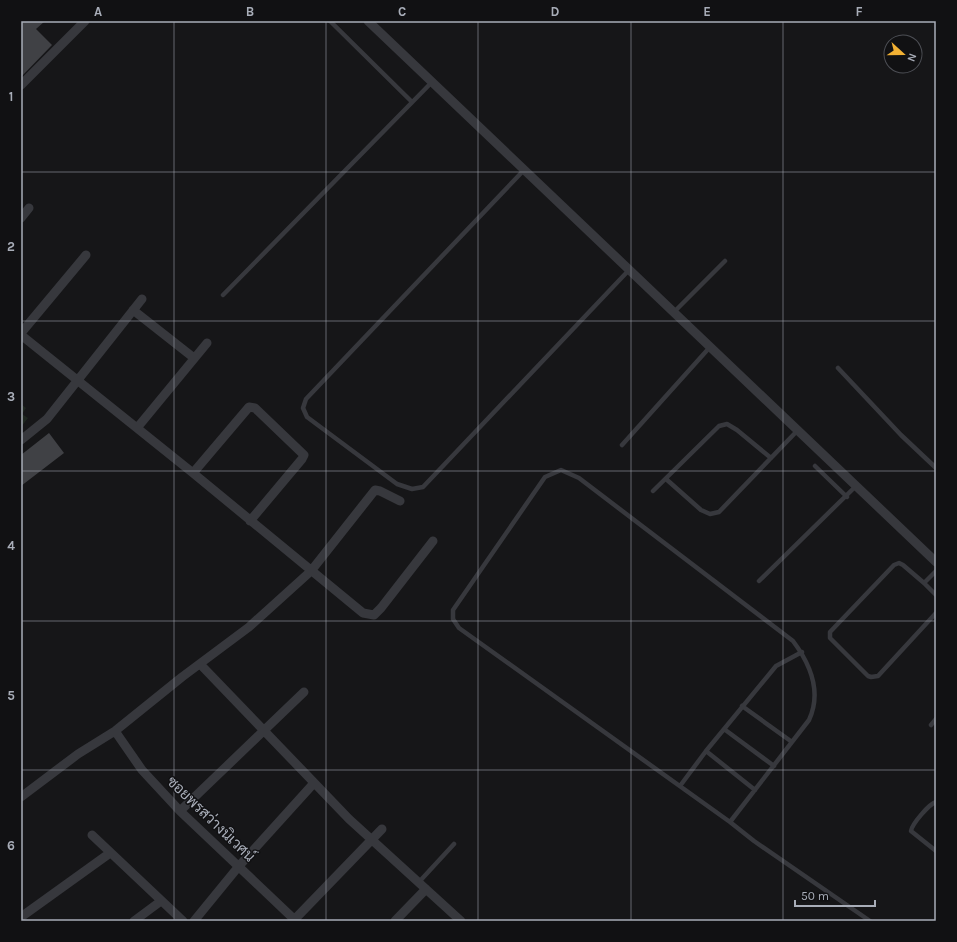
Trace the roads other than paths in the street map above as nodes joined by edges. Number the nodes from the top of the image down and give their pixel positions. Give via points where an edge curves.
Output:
1 (85, 21) edge
2 (330, 21) edge
3 (368, 21) edge
4 (432, 82) junction
5 (21, 85) edge
6 (412, 102) junction
7 (524, 170) junction
8 (29, 208) dead end
9 (21, 218) edge
10 (86, 255) dead end
11 (725, 261) dead end
12 (629, 270) junction
13 (223, 295) dead end
14 (142, 299) dead end
15 (133, 310) junction
16 (674, 312) junction
17 (21, 334) edge
18 (207, 342) dead end
19 (710, 347) junction
20 (194, 358) junction
21 (838, 368) dead end
22 (78, 380) junction
23 (137, 428) junction
24 (798, 430) junction
25 (21, 440) edge
26 (622, 445) dead end
27 (771, 458) junction
28 (815, 466) dead end
29 (936, 468) edge
30 (193, 473) junction
31 (666, 479) junction
32 (856, 486) junction
33 (653, 491) dead end
34 (847, 497) junction
35 (400, 501) dead end
36 (250, 521) junction
37 (433, 541) dead end
38 (936, 562) edge
39 (311, 571) junction
40 (936, 571) edge
41 (759, 581) dead end
42 (924, 583) junction
43 (936, 595) edge
44 (936, 613) edge
45 (802, 652) junction
46 (200, 664) junction
47 (304, 692) dead end
48 (742, 706) junction
49 (936, 719) edge
50 (931, 725) dead end
51 (724, 729) junction
52 (114, 731) junction
53 (264, 731) junction
54 (792, 742) junction
55 (706, 750) junction
56 (774, 766) junction
57 (314, 783) junction
58 (680, 786) junction
59 (755, 790) junction
60 (21, 798) edge
61 (936, 802) edge
62 (180, 811) junction
63 (730, 822) junction
64 (382, 829) dead end
65 (92, 835) dead end
66 (371, 839) junction
67 (454, 844) dead end
68 (936, 851) edge
69 (110, 853) junction
70 (239, 866) junction
71 (418, 882) junction
72 (426, 889) junction
73 (161, 901) junction
74 (21, 917) edge
75 (295, 920) edge
76 (134, 921) edge
77 (183, 921) edge
78 (194, 921) edge
79 (395, 921) edge
80 (462, 921) edge
81 (870, 921) edge

1 - 5 street
2 - 6 lane
3 - 4 street
4 - 6 lane
4 - 7 street
6 - 13 lane
7 - 12 street
7 - 12 lane via 306,399 303,408 307,417 397,484 412,489 424,487
8 - 9 street
10 - 17 street
11 - 16 lane
12 - 16 street
14 - 15 street
15 - 20 street
15 - 22 street
16 - 19 street
17 - 22 street
18 - 20 street
19 - 24 street
19 - 26 lane
20 - 23 street
21 - 29 lane
22 - 23 street
22 - 25 street via 47,419
23 - 30 street
24 - 27 lane
24 - 32 street
27 - 31 lane via 727,424 719,426
27 - 31 lane via 719,512 710,514 701,510
28 - 34 lane
30 - 36 street
30 - 36 street via 249,407 255,408 304,455
31 - 33 lane
32 - 34 lane
32 - 38 street
34 - 41 lane
35 - 39 street via 375,490
36 - 39 street
37 - 39 street via 374,615 363,613
39 - 46 street via 249,627
40 - 42 lane
42 - 43 lane
42 - 44 lane via 903,564 894,565 830,632 830,638 868,676 875,677
45 - 48 lane via 776,666
45 - 54 lane via 813,675 814,710
45 - 58 lane via 793,641 579,478 561,470 545,477 453,610 453,619 459,628
46 - 52 street
46 - 53 street
47 - 53 street
48 - 51 lane
48 - 54 lane
49 - 50 lane
51 - 55 lane
51 - 56 lane
52 - 60 street via 78,754
52 - 62 street, ซอยพรสว่างนิเวศน์ via 142,770
53 - 57 street
53 - 62 street
54 - 56 lane
55 - 58 lane
55 - 59 lane
56 - 59 lane
57 - 66 street
57 - 70 street
58 - 63 lane
59 - 63 lane
61 - 68 lane via 931,804 911,828 914,834
62 - 70 street, ซอยพรสว่างนิเวศน์
63 - 81 lane
64 - 66 street
65 - 69 street
66 - 71 street
66 - 75 street
67 - 71 lane
69 - 73 street
69 - 74 street
70 - 75 street, ซอยพรสว่างนิเวศน์
70 - 78 street
71 - 72 street
72 - 79 street
72 - 80 street
73 - 76 street
73 - 77 street

